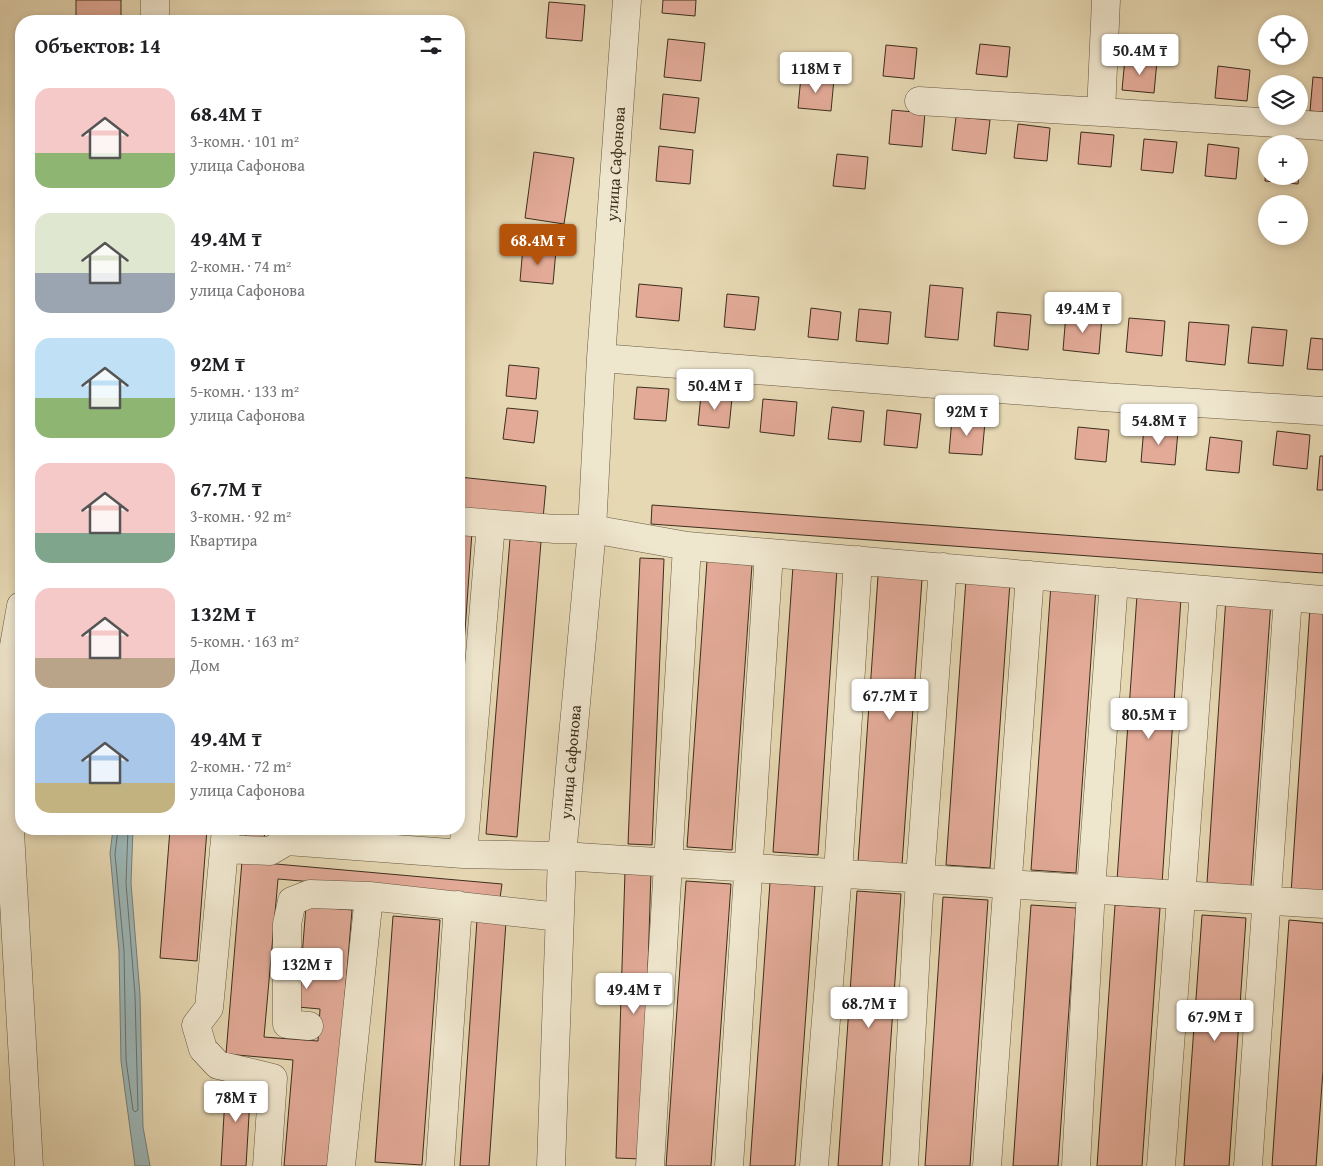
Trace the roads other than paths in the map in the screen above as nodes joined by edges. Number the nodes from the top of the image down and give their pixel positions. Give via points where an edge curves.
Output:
1 (155, 0) edge
2 (627, 0) edge
3 (1106, 0) edge
4 (155, 15) edge
5 (919, 102) dead end
6 (1101, 112) junction
7 (1323, 126) edge
8 (601, 358) junction
9 (1323, 412) edge
10 (465, 522) edge
11 (491, 524) junction
12 (592, 529) junction
13 (687, 546) junction
14 (769, 553) junction
15 (858, 560) junction
16 (943, 568) junction
17 (1030, 575) junction
18 (1114, 582) junction
19 (1204, 590) junction
20 (1288, 597) junction
21 (1323, 600) edge
22 (15, 640) edge
23 (15, 694) edge
24 (3, 709) junction
25 (465, 830) edge
26 (288, 835) edge
27 (465, 835) edge
28 (376, 838) edge
29 (225, 839) edge
30 (463, 854) junction
31 (562, 856) junction
32 (667, 862) junction
33 (749, 868) junction
34 (838, 873) junction
35 (920, 878) junction
36 (1008, 884) junction
37 (1091, 889) junction
38 (1181, 895) junction
39 (369, 896) junction
40 (1267, 900) junction
41 (1323, 904) edge
42 (458, 905) junction
43 (559, 917) junction
44 (309, 1026) dead end
45 (29, 1166) edge
46 (267, 1166) edge
47 (341, 1166) edge
48 (440, 1166) edge
49 (551, 1166) edge
50 (650, 1166) edge
51 (729, 1166) edge
52 (814, 1166) edge
53 (904, 1166) edge
54 (987, 1166) edge
55 (1076, 1166) edge
56 (1161, 1166) edge
57 (1248, 1166) edge

1 - 4 street
2 - 8 street, улица Сафонова
3 - 6 street
5 - 6 street
6 - 7 street
8 - 9 street
8 - 12 street, улица Сафонова
10 - 11 street
11 - 12 street
11 - 25 street
12 - 13 street
12 - 31 street, улица Сафонова
13 - 14 street
13 - 32 street
14 - 15 street
14 - 33 street
15 - 16 street
15 - 34 street
16 - 17 street
16 - 35 street
17 - 18 street
17 - 36 street
18 - 19 street
18 - 37 street
19 - 20 street
19 - 38 street
20 - 21 street
20 - 40 street
22 - 24 street
23 - 24 street
24 - 45 street
26 - 28 street
26 - 29 street via 270,851
27 - 30 street
28 - 30 street
29 - 46 street via 210,1008 196,1025 203,1049 218,1065 274,1078
30 - 31 street
31 - 32 street
31 - 43 street, улица Сафонова
32 - 33 street
32 - 50 street
33 - 34 street
33 - 51 street
34 - 35 street
34 - 52 street
35 - 36 street
35 - 53 street
36 - 37 street
36 - 54 street
37 - 38 street
37 - 55 street
38 - 40 street
38 - 56 street
39 - 42 street
39 - 44 street via 310,894 292,901 287,924 287,1024
39 - 47 street
40 - 41 street
40 - 57 street
42 - 43 street
42 - 48 street
43 - 49 street, улица Сафонова

